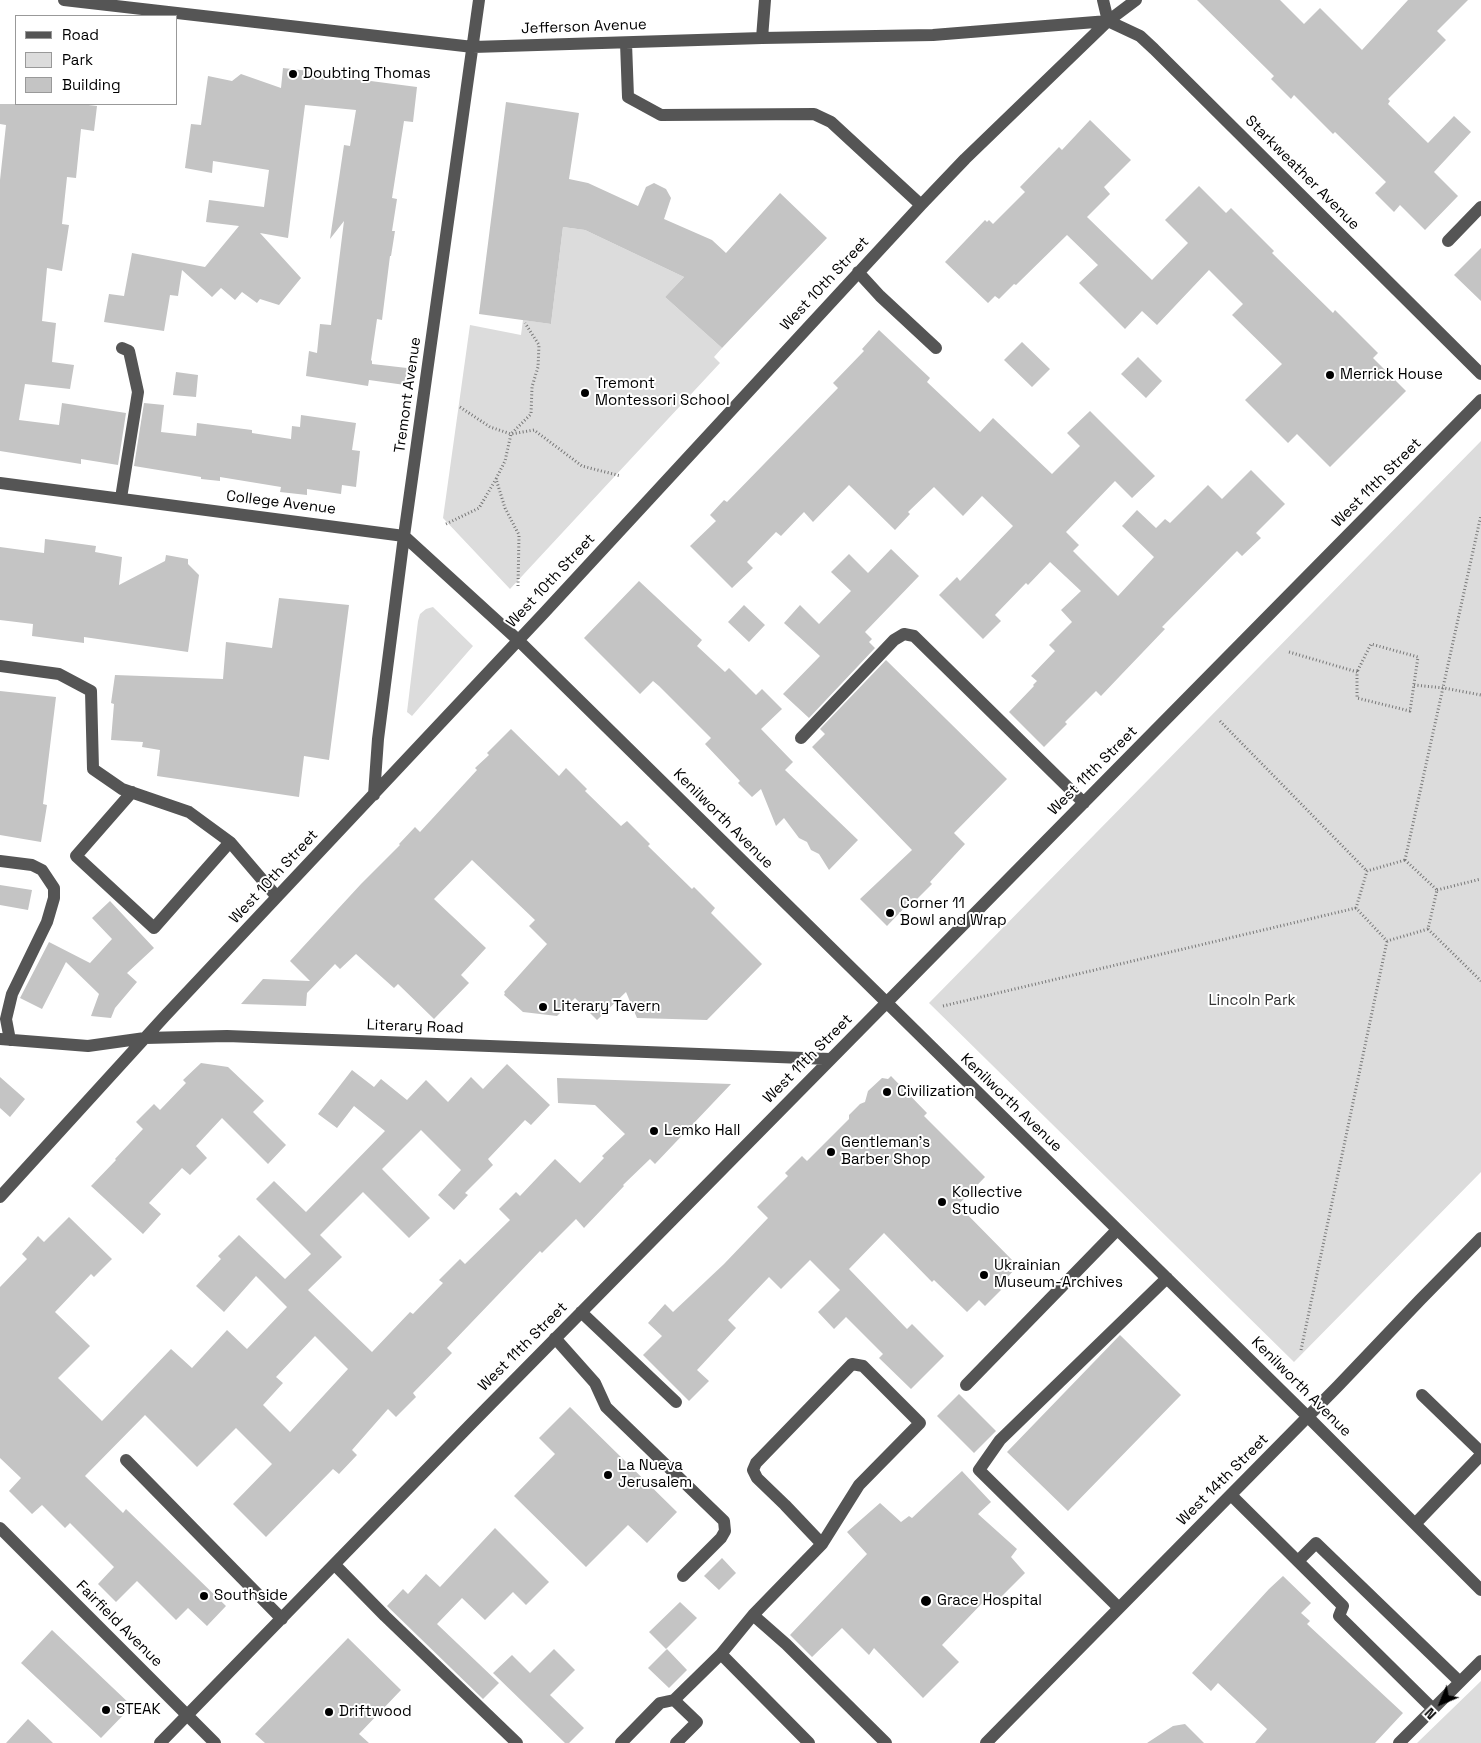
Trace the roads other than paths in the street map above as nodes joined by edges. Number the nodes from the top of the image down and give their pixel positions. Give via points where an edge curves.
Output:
1 (64, 0) edge
2 (479, 0) edge
3 (765, 0) edge
4 (1103, 0) edge
5 (1136, 0) edge
6 (1108, 21) junction
7 (762, 38) junction
8 (626, 43) junction
9 (473, 46) junction
10 (921, 205) junction
11 (1481, 207) edge
12 (1448, 241) dead end
13 (858, 272) junction
14 (122, 348) dead end
15 (936, 348) dead end
16 (1481, 374) edge
17 (1481, 400) edge
18 (0, 482) edge
19 (121, 498) junction
20 (404, 536) junction
21 (518, 640) junction
22 (0, 666) edge
23 (801, 738) dead end
24 (132, 792) junction
25 (374, 795) junction
26 (1084, 803) junction
27 (230, 842) junction
28 (0, 861) edge
29 (277, 897) junction
30 (887, 1004) junction
31 (146, 1038) junction
32 (5, 1039) edge
33 (830, 1059) junction
34 (0, 1197) edge
35 (1118, 1230) junction
36 (1481, 1238) edge
37 (1167, 1278) junction
38 (581, 1312) junction
39 (555, 1338) junction
40 (966, 1385) dead end
41 (1422, 1395) dead end
42 (676, 1402) dead end
43 (1308, 1417) junction
44 (1481, 1454) edge
45 (126, 1460) dead end
46 (1231, 1495) junction
47 (1415, 1524) junction
48 (0, 1528) edge
49 (822, 1544) junction
50 (1298, 1561) junction
51 (335, 1565) junction
52 (684, 1576) dead end
53 (1481, 1590) edge
54 (1119, 1608) junction
55 (753, 1615) junction
56 (282, 1619) junction
57 (721, 1654) junction
58 (1481, 1661) edge
59 (1460, 1682) junction
60 (674, 1700) junction
61 (1432, 1709) junction
62 (187, 1715) junction
63 (160, 1743) edge
64 (215, 1743) edge
65 (517, 1743) edge
66 (621, 1743) edge
67 (676, 1743) edge
68 (809, 1743) edge
69 (886, 1743) edge
70 (986, 1743) edge
71 (1399, 1743) edge

1 - 9 street, Jefferson Avenue
2 - 9 street, Tremont Avenue
3 - 7 street
4 - 6 street
5 - 6 street, West 10th Street
6 - 7 street, Jefferson Avenue via 933,36
6 - 10 street, West 10th Street
6 - 16 street, Starkweather Avenue via 1140,36 1154,49
7 - 8 street, Jefferson Avenue
8 - 9 street, Jefferson Avenue
8 - 10 street via 628,97 654,112 661,115 814,114 831,122
9 - 20 street, Tremont Avenue
10 - 13 street, West 10th Street
11 - 12 street
13 - 15 street
13 - 21 street, West 10th Street
14 - 19 street via 129,351 138,392
17 - 26 street, West 11th Street
18 - 19 street, College Avenue
19 - 20 street, College Avenue
20 - 21 street
20 - 25 street, Tremont Avenue
21 - 25 street, West 10th Street
21 - 30 street, Kenilworth Avenue
22 - 24 street via 60,674 91,691 93,769
23 - 26 street via 894,640 904,634 914,636
24 - 27 street via 189,812
24 - 27 street via 76,856 154,928
25 - 29 street, West 10th Street
26 - 30 street, West 11th Street
27 - 29 street
28 - 32 street via 32,865 42,870 54,888 47,922 12,994
29 - 31 street, West 10th Street
30 - 33 street, West 11th Street
30 - 35 street, Kenilworth Avenue
31 - 32 street, Literary Road via 88,1046
31 - 33 street, Literary Road via 227,1036
31 - 34 street, West 10th Street
33 - 38 street, West 11th Street
35 - 37 street, Kenilworth Avenue
35 - 40 street
36 - 43 street, West 14th Street
37 - 43 street, Kenilworth Avenue
37 - 54 street via 1000,1440 979,1470
38 - 39 street, West 11th Street
38 - 42 street
39 - 51 street, West 11th Street
39 - 52 street via 595,1383 606,1407 724,1522 725,1531 721,1538
41 - 44 street
43 - 46 street, West 14th Street
43 - 47 street, Kenilworth Avenue
44 - 47 street
45 - 56 street
46 - 50 street
46 - 54 street, West 14th Street
47 - 53 street, Kenilworth Avenue
48 - 62 street, Fairfield Avenue
49 - 49 street via 757,1478 753,1470 756,1463 852,1364 863,1366 920,1423 860,1485
49 - 55 street
50 - 59 street via 1316,1543
50 - 61 street via 1343,1606 1338,1616
51 - 56 street, West 11th Street
51 - 65 street
54 - 70 street, West 14th Street
55 - 57 street
55 - 69 street
56 - 62 street, West 11th Street
57 - 60 street
57 - 68 street
58 - 59 street
59 - 61 street
60 - 66 street via 660,1703
60 - 67 street via 697,1722
61 - 71 street
62 - 63 street, West 11th Street
62 - 64 street, Fairfield Avenue

